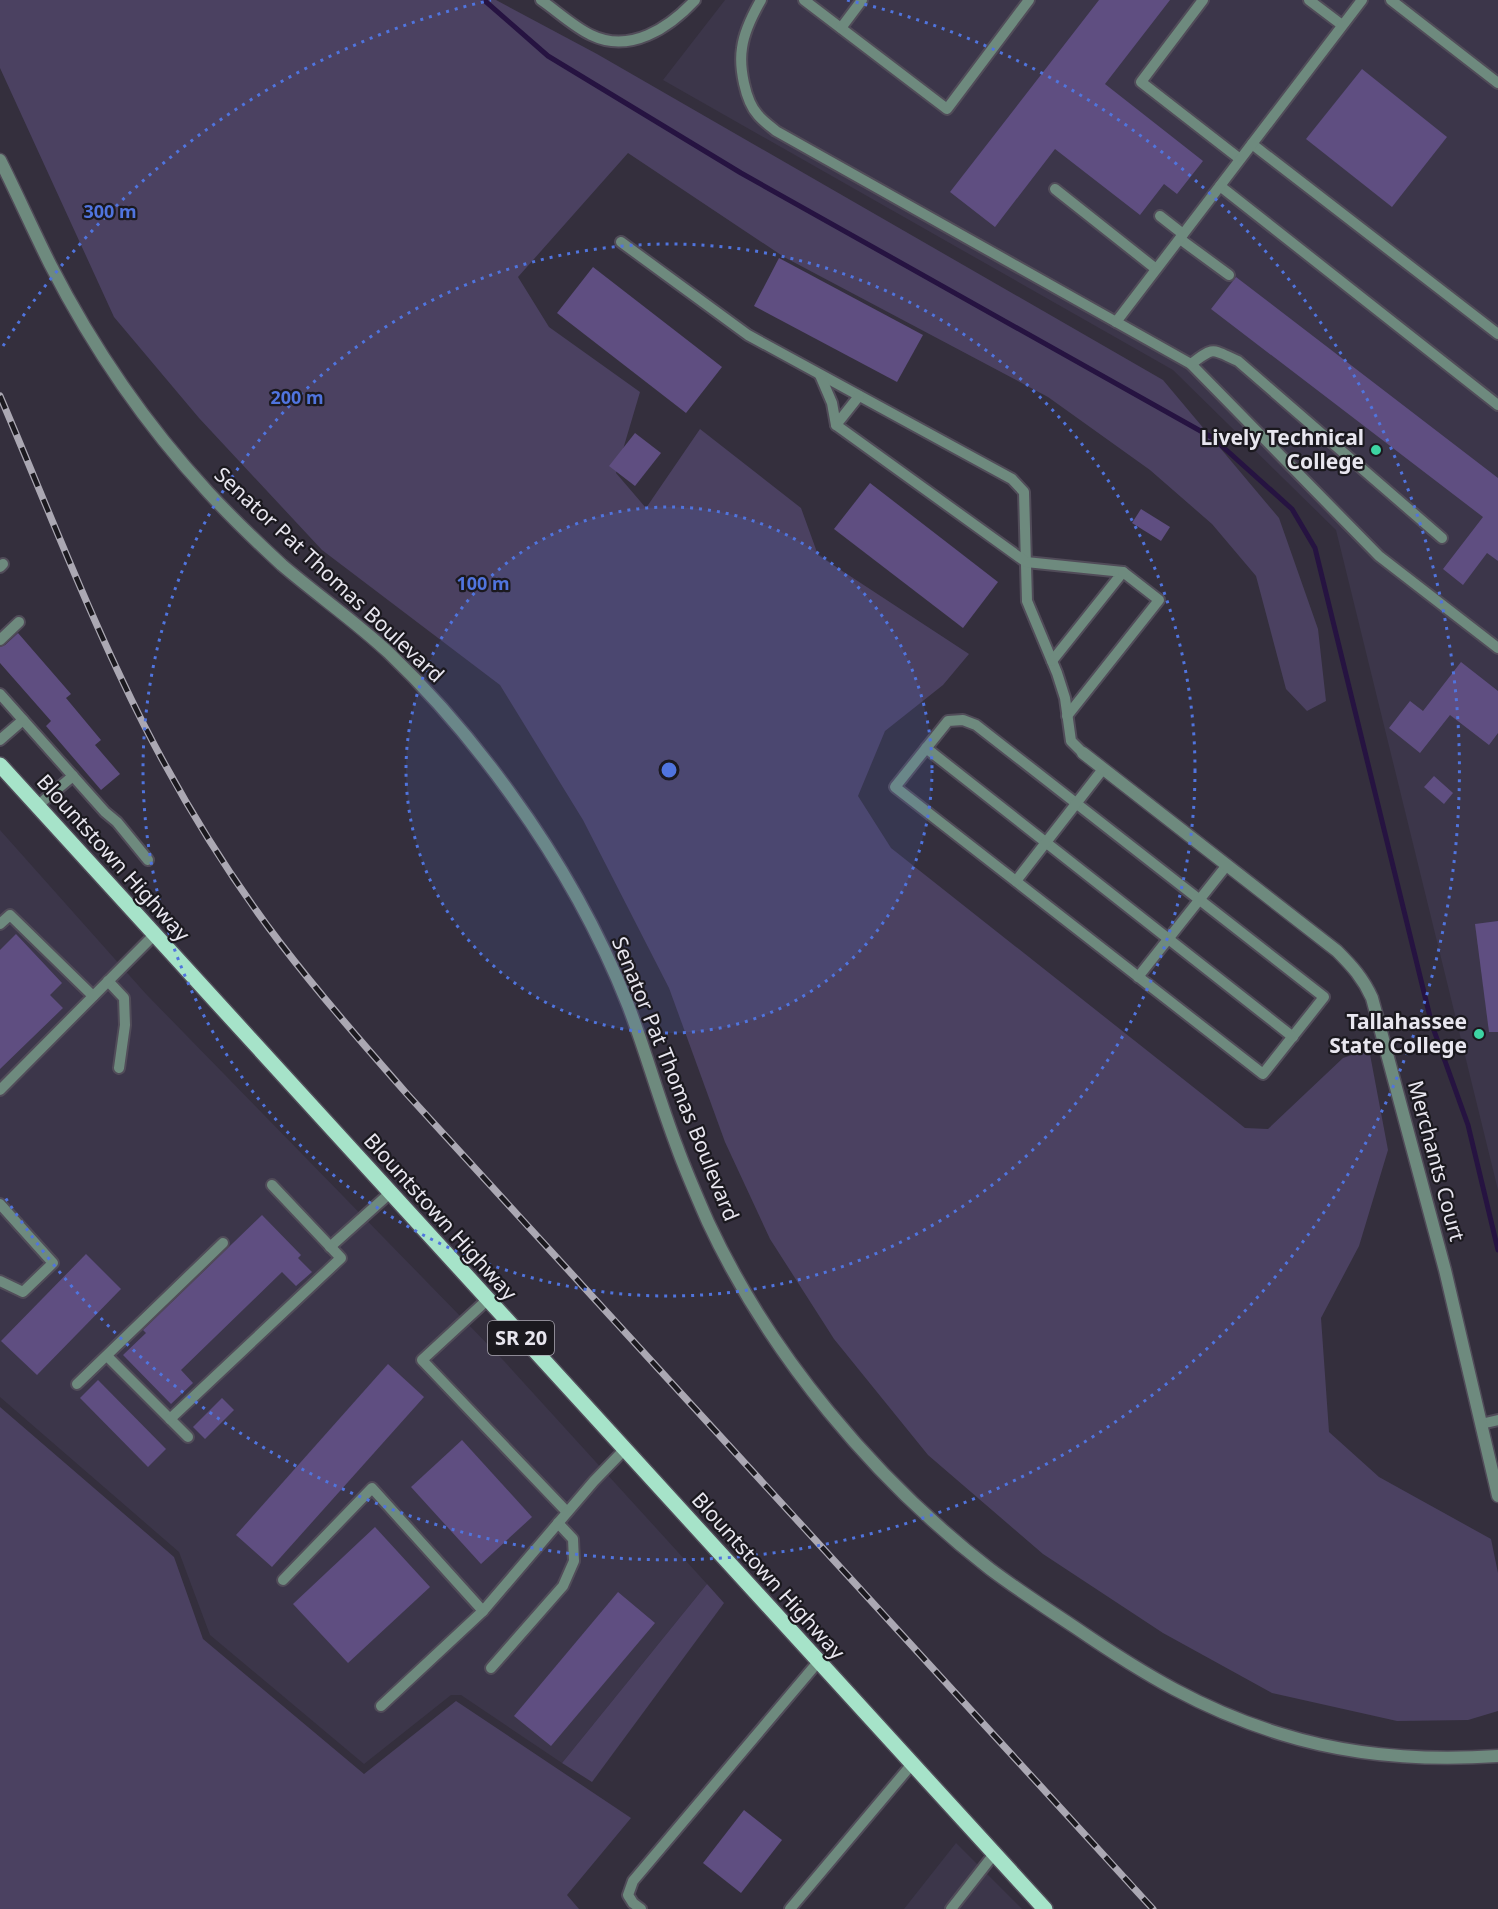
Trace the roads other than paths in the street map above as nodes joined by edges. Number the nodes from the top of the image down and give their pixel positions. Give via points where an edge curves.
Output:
1 (541, 0) edge
2 (694, 0) edge
3 (761, 0) edge
4 (804, 0) edge
5 (862, 0) edge
6 (1029, 0) edge
7 (1203, 0) edge
8 (1309, 0) edge
9 (1362, 0) edge
10 (1391, 0) edge
11 (1342, 26) junction
12 (841, 28) junction
13 (1498, 83) edge
14 (1252, 144) junction
15 (1240, 159) junction
16 (0, 160) edge
17 (1220, 186) junction
18 (1055, 189) dead end
19 (1160, 216) dead end
20 (1181, 236) junction
21 (621, 242) dead end
22 (1156, 269) junction
23 (1229, 275) dead end
24 (1116, 322) junction
25 (1498, 334) edge
26 (1191, 364) junction
27 (820, 375) junction
28 (859, 396) junction
29 (1498, 405) edge
30 (836, 425) junction
31 (1442, 538) dead end
32 (1026, 562) junction
33 (1123, 572) junction
34 (19, 622) dead end
35 (0, 639) edge
36 (1498, 648) edge
37 (1052, 661) junction
38 (0, 694) edge
39 (1067, 716) junction
40 (23, 720) junction
41 (0, 740) edge
42 (926, 748) junction
43 (1083, 753) joint
44 (0, 765) edge
45 (1103, 769) junction
46 (73, 776) junction
47 (1076, 804) junction
48 (37, 806) junction
49 (1046, 843) junction
50 (148, 860) dead end
51 (1227, 865) junction
52 (1016, 881) junction
53 (1199, 900) junction
54 (0, 924) edge
55 (154, 935) junction
56 (1168, 939) junction
57 (1138, 977) junction
58 (108, 981) junction
59 (93, 996) junction
60 (1293, 1037) junction
61 (119, 1068) dead end
62 (0, 1090) edge
63 (272, 1185) dead end
64 (390, 1193) junction
65 (0, 1204) edge
66 (223, 1243) dead end
67 (330, 1247) junction
68 (0, 1281) edge
69 (487, 1300) junction
70 (107, 1356) junction
71 (77, 1384) dead end
72 (170, 1419) junction
73 (1498, 1420) edge
74 (1481, 1424) junction
75 (188, 1437) dead end
76 (624, 1450) junction
77 (1498, 1496) edge
78 (567, 1512) junction
79 (558, 1523) junction
80 (283, 1580) dead end
81 (483, 1611) junction
82 (818, 1662) junction
83 (491, 1668) dead end
84 (381, 1706) dead end
85 (1498, 1756) edge
86 (912, 1764) junction
87 (994, 1854) junction
88 (641, 1909) edge
89 (790, 1909) edge
90 (951, 1909) edge
91 (1045, 1909) edge

1 - 2 lane via 590,35 622,42 660,31
3 - 24 lane via 742,47 747,97 757,114 776,131
4 - 12 lane
5 - 12 lane
6 - 12 lane via 947,109
7 - 15 lane via 1141,82
8 - 11 lane
9 - 11 lane
10 - 13 lane
11 - 14 lane
14 - 15 lane
14 - 25 lane
15 - 17 lane
16 - 85 street, Senator Pat Thomas Boulevard via 52,268 110,367 160,436 249,533 388,652 437,702 478,749 539,833 572,886 604,950 628,1005 676,1147 719,1242 761,1318 809,1385 880,1470 991,1569 1106,1649 1214,1710 1297,1739 1357,1752 1409,1757
17 - 20 lane
17 - 29 lane
18 - 22 lane
19 - 20 lane
20 - 22 lane
20 - 23 lane
21 - 27 lane via 748,336
22 - 24 lane
24 - 26 lane
26 - 31 lane via 1208,351 1238,361
26 - 36 lane via 1379,556
27 - 28 lane
27 - 30 lane
28 - 30 lane
28 - 32 lane via 1011,479 1024,492
30 - 32 lane
32 - 33 lane
32 - 37 lane via 1027,601
33 - 37 lane
33 - 39 lane via 1160,600
34 - 35 lane
37 - 39 lane
38 - 40 lane
39 - 43 lane via 1071,741
40 - 41 lane
40 - 46 lane
42 - 47 lane via 948,721 963,720 976,725
42 - 49 lane
42 - 52 lane via 895,787
43 - 45 street, Merchants Court
44 - 48 main road, Blountstown Highway / SR 20
45 - 47 lane
45 - 51 street, Merchants Court
46 - 48 lane
46 - 50 lane
47 - 49 lane
47 - 53 lane
48 - 55 main road, Blountstown Highway / SR 20
49 - 52 lane
49 - 56 lane
51 - 53 lane
51 - 74 street, Merchants Court via 1337,951 1366,984 1430,1213
52 - 57 lane
53 - 56 lane
53 - 60 lane via 1324,998
54 - 59 lane via 10,915
55 - 58 lane
55 - 64 main road, Blountstown Highway / SR 20
56 - 57 lane
56 - 60 lane
57 - 60 lane via 1263,1074
58 - 59 lane
58 - 61 lane via 124,998
59 - 62 lane
63 - 67 lane
64 - 67 lane
64 - 69 main road, Blountstown Highway / SR 20
65 - 68 lane via 53,1263 23,1292
66 - 70 lane
67 - 72 lane via 341,1258
69 - 76 main road, Blountstown Highway / SR 20
69 - 78 lane via 422,1360
70 - 71 lane
70 - 72 lane
72 - 75 lane
73 - 74 lane
74 - 77 street, Merchants Court
76 - 78 lane
76 - 82 main road, Blountstown Highway / SR 20
78 - 79 lane
79 - 81 lane
79 - 83 lane via 573,1539 574,1561 563,1586
80 - 81 lane via 372,1488
81 - 84 lane
82 - 86 main road, Blountstown Highway / SR 20
82 - 88 lane via 633,1881 628,1895
86 - 87 main road, Blountstown Highway / SR 20
86 - 89 lane
87 - 90 lane
87 - 91 main road, Blountstown Highway / SR 20

